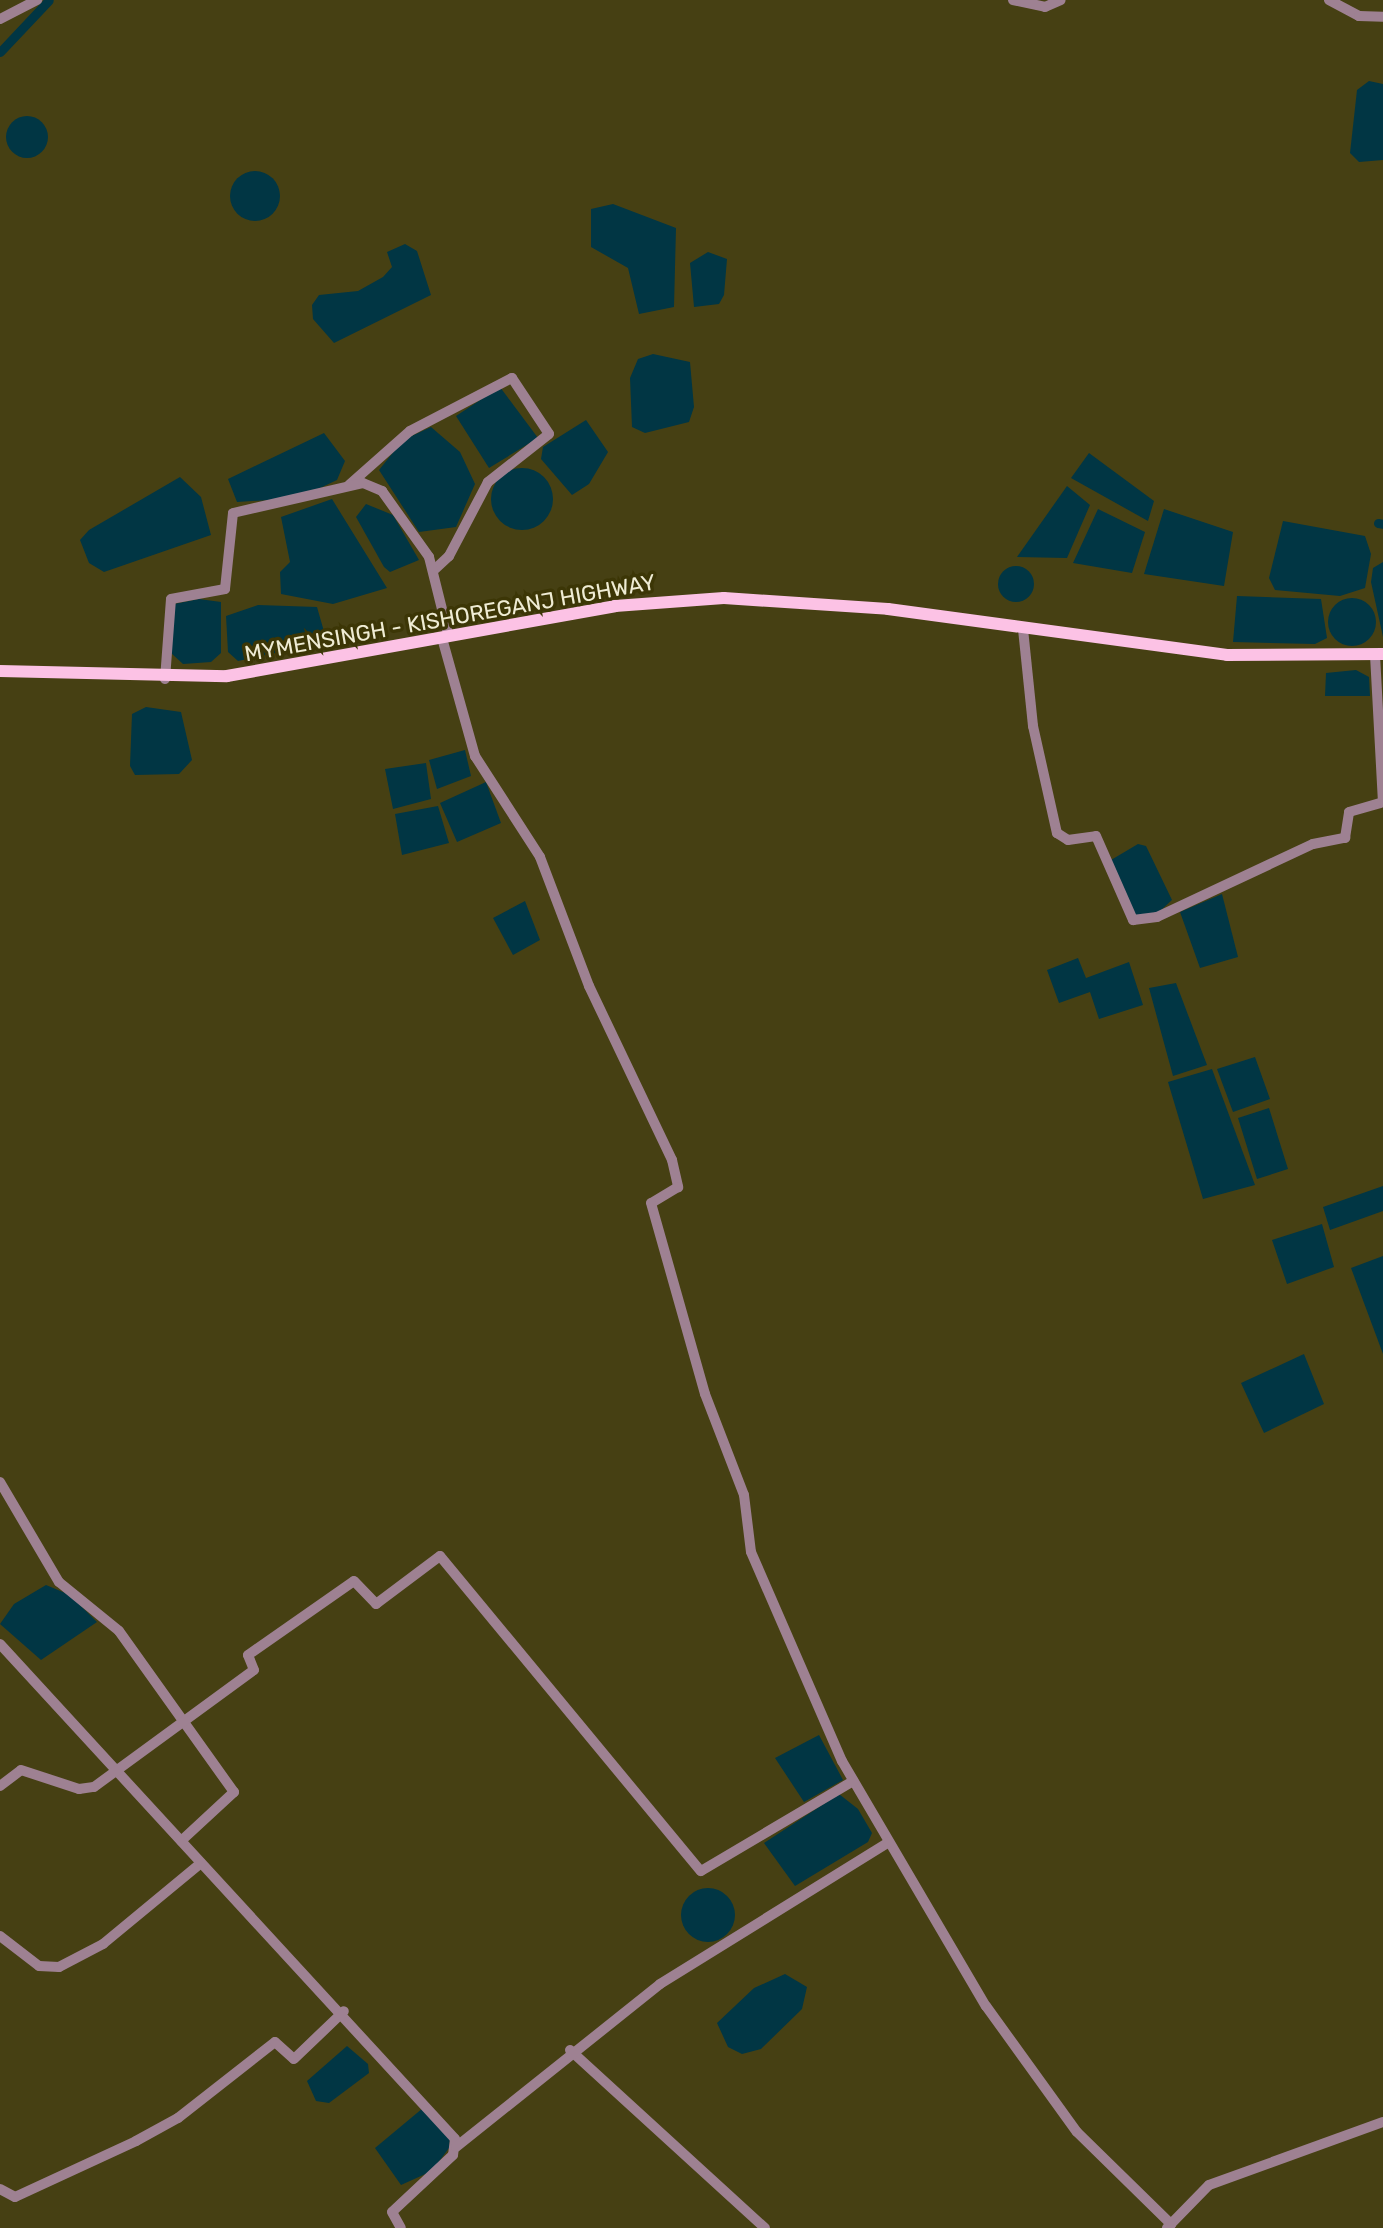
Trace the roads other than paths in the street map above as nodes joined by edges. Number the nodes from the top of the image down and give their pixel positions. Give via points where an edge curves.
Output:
1 (37, 0) edge
2 (1013, 0) edge
3 (1061, 0) edge
4 (1329, 0) edge
5 (1383, 17) edge
6 (0, 19) edge
7 (348, 486) junction
8 (434, 570) junction
9 (1023, 629) junction
10 (446, 638) junction
11 (1379, 655) edge
12 (0, 671) edge
13 (165, 679) junction
14 (1382, 802) edge
15 (0, 1482) edge
16 (0, 1644) edge
17 (185, 1720) junction
18 (120, 1771) junction
19 (853, 1781) junction
20 (0, 1786) edge
21 (181, 1841) junction
22 (889, 1842) junction
23 (201, 1863) junction
24 (0, 1936) edge
25 (344, 2011) junction
26 (570, 2050) junction
27 (1383, 2122) edge
28 (456, 2147) junction
29 (0, 2189) edge
30 (1169, 2226) edge
31 (401, 2228) edge
32 (765, 2228) edge

1 - 6 street
2 - 3 street via 1045,7
4 - 5 street via 1359,16
7 - 8 street via 363,483 382,491
7 - 8 street via 410,431 512,378 549,434 488,482 449,556
7 - 13 street via 233,513 225,589 171,599
8 - 10 street
9 - 10 main road, MYMENSINGH - KISHOREGANJ HIGHWAY via 888,609 734,597 615,606
9 - 11 main road, MYMENSINGH - KISHOREGANJ HIGHWAY via 1227,655
9 - 14 street via 1033,726 1057,833 1068,840 1096,836 1133,920 1157,917 1286,856 1345,838 1349,812
10 - 13 main road, MYMENSINGH - KISHOREGANJ HIGHWAY via 255,672
10 - 19 street via 475,756 540,857 589,986 672,1160 678,1187 651,1203 705,1394 744,1495 751,1552
11 - 14 street
12 - 13 main road, MYMENSINGH - KISHOREGANJ HIGHWAY
15 - 17 street via 59,1582 119,1631
16 - 18 street
17 - 18 street
17 - 19 street via 254,1670 248,1655 354,1581 376,1604 440,1556 701,1871
17 - 21 street via 234,1792
18 - 20 street via 79,1789 21,1770
18 - 21 street
19 - 22 street
21 - 23 street
22 - 26 street via 660,1984
22 - 30 street via 986,2006 1077,2132
23 - 24 street via 103,1944 59,1967 39,1966
23 - 25 street
25 - 28 street
25 - 29 street via 294,2059 275,2042 178,2118 136,2141 15,2197
26 - 28 street
26 - 32 street
27 - 30 street via 1209,2185
28 - 31 street via 392,2212

